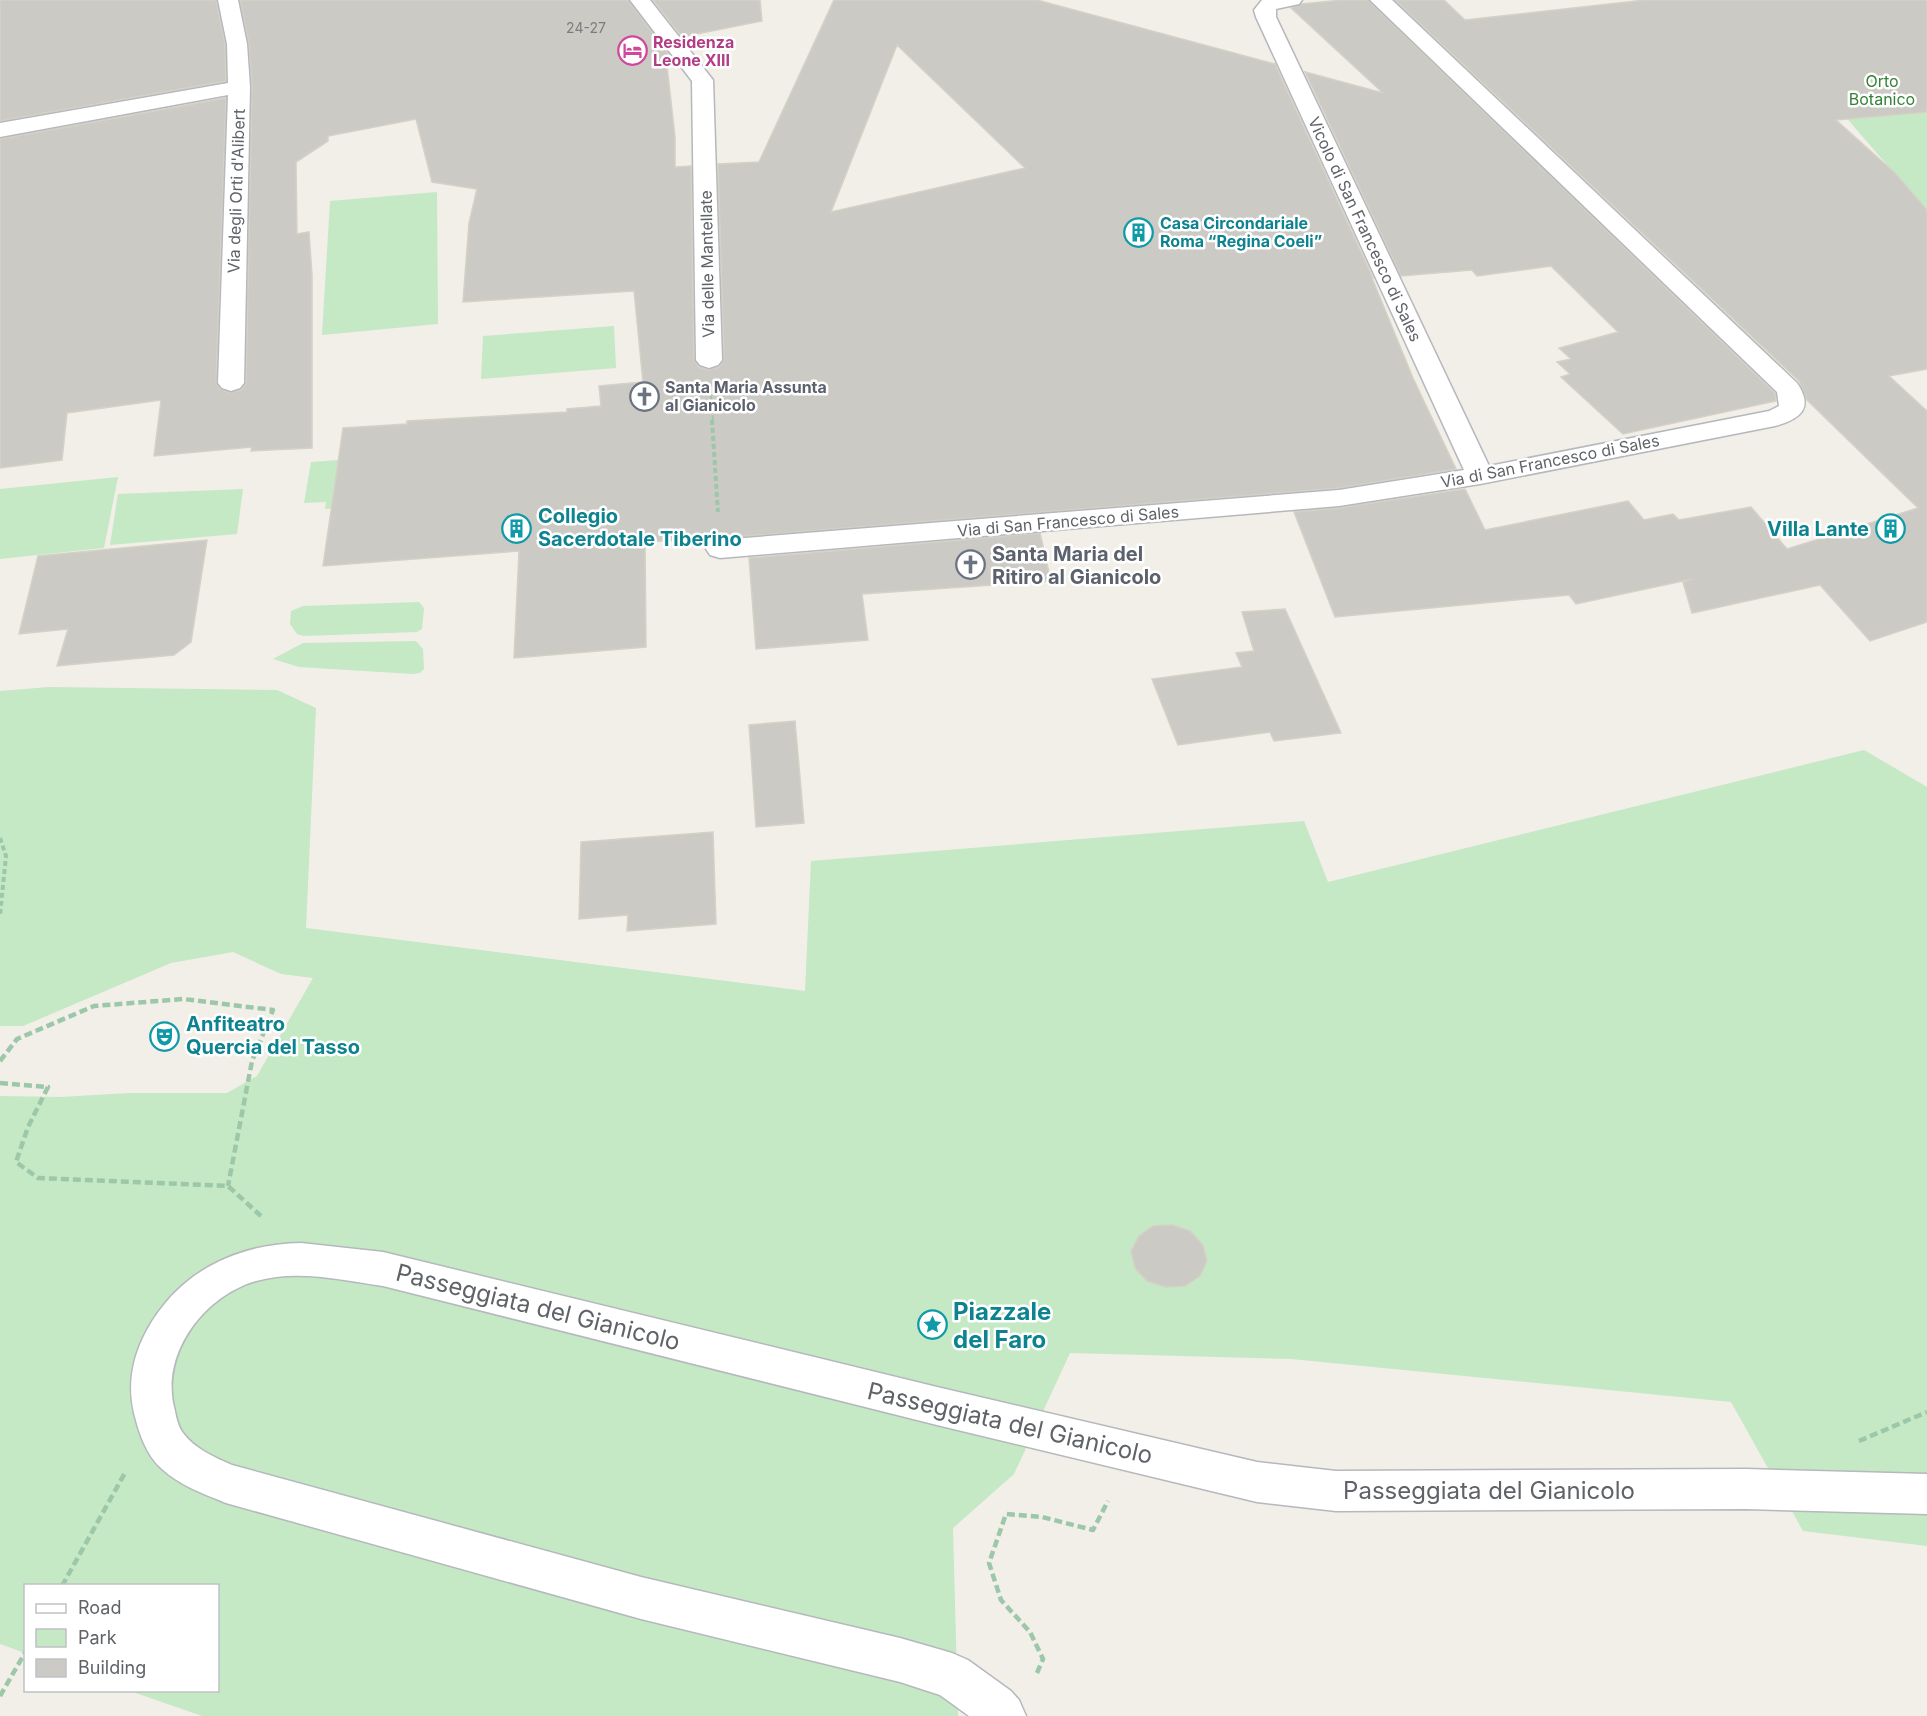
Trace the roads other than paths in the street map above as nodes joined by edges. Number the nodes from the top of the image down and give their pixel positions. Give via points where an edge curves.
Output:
1 (228, 0) edge
2 (640, 0) edge
3 (1292, 0) edge
4 (1380, 0) edge
5 (239, 87) junction
6 (0, 130) edge
7 (709, 360) road end
8 (231, 383) dead end
9 (1480, 476) junction
10 (720, 549) road end
11 (1927, 1494) edge
12 (1003, 1716) edge

1 - 5 street, Via degli Orti d'Alibert via 237,44
2 - 7 street, Via delle Mantellate via 702,80
3 - 9 street, Vicolo di San Francesco di Sales via 1269,4 1264,10 1266,17
4 - 9 street, Via di San Francesco di Sales via 1788,388 1794,398 1788,413 1775,418
5 - 6 street
5 - 8 street, Via degli Orti d'Alibert
9 - 10 street, Via di San Francesco di Sales via 1276,505
11 - 12 street, Passeggiata del Gianicolo via 1735,1489 1294,1488 937,1406 383,1269 308,1259 274,1260 219,1278 188,1303 167,1331 150,1386 155,1418 170,1450 225,1482 641,1598 900,1660 952,1676

